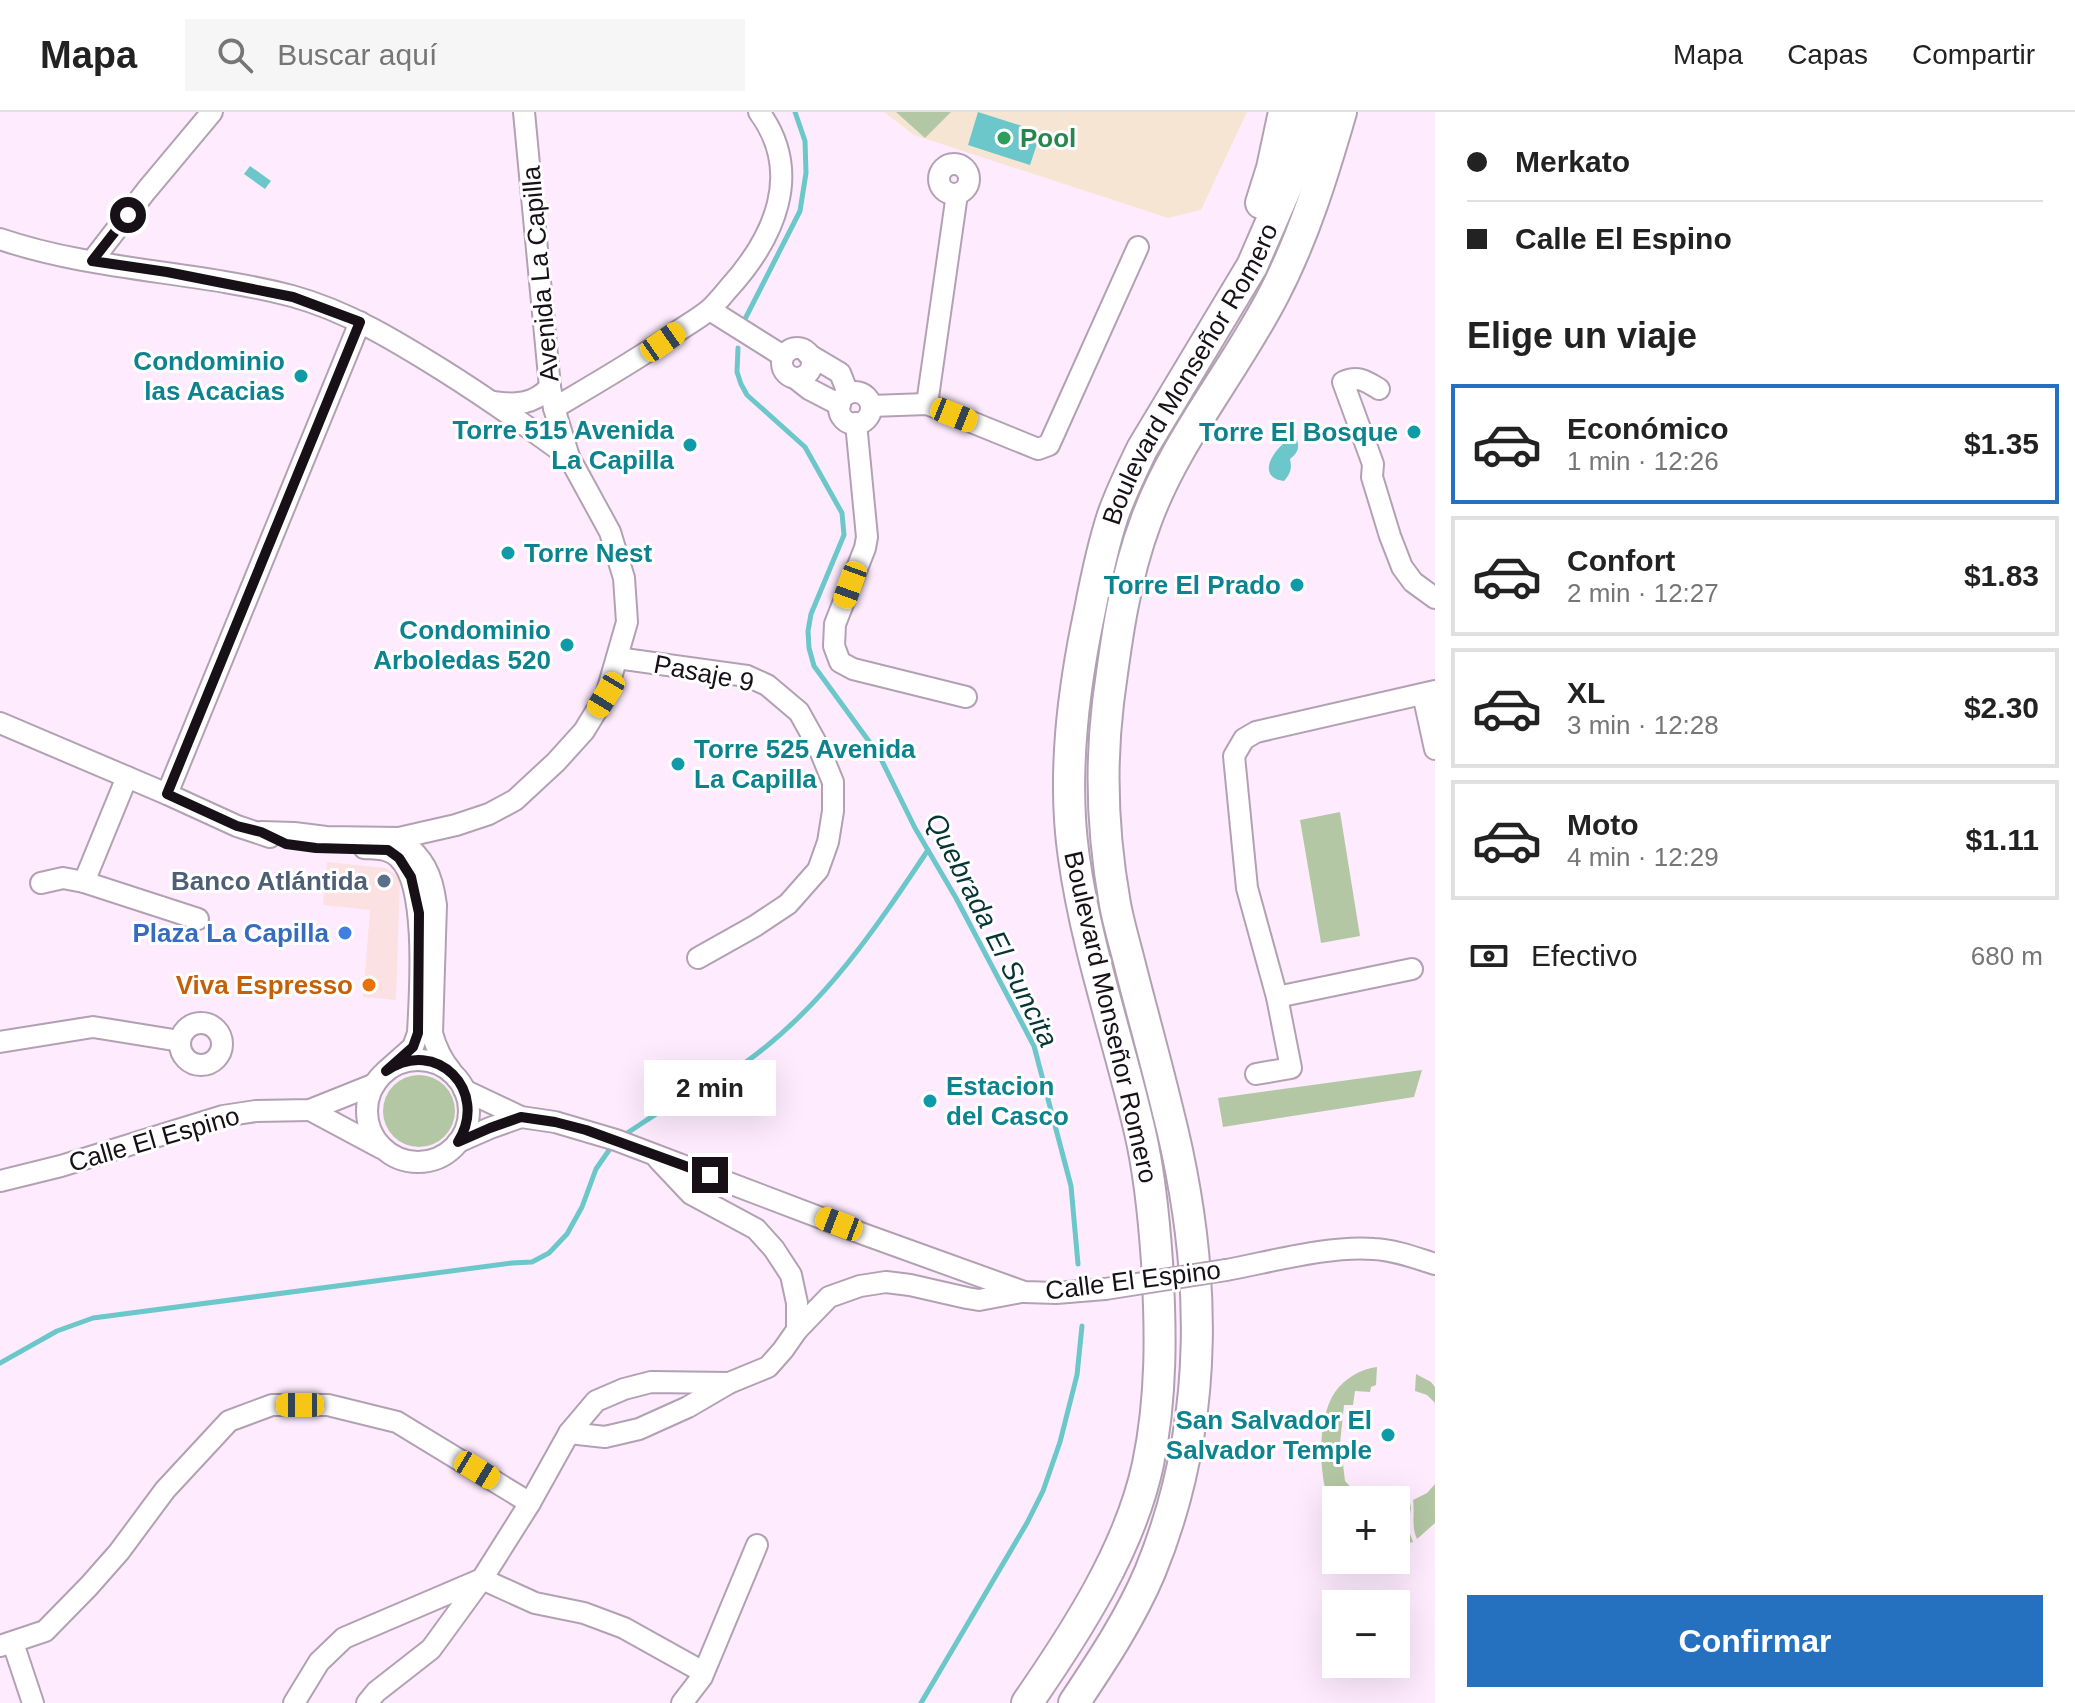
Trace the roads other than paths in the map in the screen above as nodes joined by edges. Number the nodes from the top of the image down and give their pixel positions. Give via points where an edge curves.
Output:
1 (212, 112) edge
2 (524, 112) edge
3 (759, 112) edge
4 (1284, 112) edge
5 (1312, 112) edge
6 (1341, 112) edge
7 (957, 194) dead end
8 (0, 239) edge
9 (1138, 247) dead end
10 (92, 261) junction
11 (710, 310) junction
12 (360, 322) junction
13 (1212, 333) junction
14 (808, 354) junction
15 (783, 356) junction
16 (795, 378) junction
17 (1379, 389) dead end
18 (552, 397) junction
19 (844, 399) junction
20 (493, 402) junction
21 (927, 404) junction
22 (871, 406) junction
23 (856, 423) junction
24 (569, 457) junction
25 (1435, 598) edge
26 (617, 658) junction
27 (1429, 693) edge
28 (966, 697) dead end
29 (0, 723) edge
30 (1435, 749) edge
31 (127, 777) junction
32 (167, 794) junction
33 (456, 825) junction
34 (261, 832) junction
35 (399, 838) junction
36 (415, 865) junction
37 (84, 882) junction
38 (41, 883) dead end
39 (198, 919) dead end
40 (698, 958) dead end
41 (1412, 969) dead end
42 (1277, 997) junction
43 (180, 1041) dead end
44 (0, 1042) edge
45 (1256, 1074) dead end
46 (380, 1078) junction
47 (461, 1085) junction
48 (310, 1110) junction
49 (521, 1117) junction
50 (458, 1142) junction
51 (385, 1150) junction
52 (655, 1156) junction
53 (0, 1181) edge
54 (1435, 1264) edge
55 (1024, 1292) junction
56 (797, 1330) junction
57 (729, 1383) junction
58 (569, 1433) junction
59 (530, 1503) junction
60 (757, 1545) dead end
61 (482, 1579) junction
62 (6, 1645) edge
63 (703, 1672) junction
64 (33, 1703) edge
65 (294, 1703) edge
66 (367, 1703) edge
67 (682, 1703) edge
68 (1027, 1703) edge
69 (1074, 1703) edge

1 - 10 street
2 - 18 street, Avenida La Capilla
3 - 11 street via 779,159 777,212 741,275
4 - 13 highway via 1255,221
5 - 13 highway, Boulevard Monseñor Romero via 1252,266
6 - 69 highway, Boulevard Monseñor Romero via 1322,179 1274,295 1152,506 1119,630 1105,737 1106,838 1116,909 1179,1162 1196,1285 1198,1345 1186,1456 1171,1512 1136,1601
7 - 21 street
8 - 10 street
9 - 21 street via 1049,445 1038,449
10 - 12 street via 293,297
11 - 15 street
11 - 18 street via 640,358
12 - 20 street
12 - 32 street
13 - 68 highway, Boulevard Monseñor Romero via 1142,449 1113,516 1078,676 1070,765 1069,812 1080,897 1141,1135 1155,1220 1161,1356 1154,1432 1137,1504 1117,1552 1080,1623
14 - 15 street via 795,348
14 - 16 street via 808,372
14 - 19 street via 840,373
15 - 16 street via 783,370
16 - 19 street via 809,389
17 - 25 street via 1360,378 1343,382 1402,567
18 - 20 street via 543,394 523,404
18 - 24 street, Avenida La Capilla
19 - 22 street via 859,392
19 - 23 street via 840,411 845,420
20 - 24 street
21 - 22 street
22 - 23 street via 868,417
23 - 28 street via 867,537 835,624 840,662
24 - 26 street, Avenida La Capilla via 610,532 624,578 627,622
26 - 33 street, Avenida La Capilla via 606,695 556,762 515,800
26 - 40 street, Pasaje 9 via 747,676 767,685 799,712 833,782 831,827 818,870 788,904
27 - 30 street
27 - 42 street via 1256,732 1244,739 1234,756 1247,888
29 - 31 street, Avenida La Capilla
31 - 32 street, Avenida La Capilla
31 - 37 street
32 - 34 street, Avenida La Capilla
33 - 35 street, Avenida La Capilla
33 - 36 street, Avenida La Capilla via 430,843
34 - 35 street, Avenida La Capilla
34 - 36 street, Avenida La Capilla via 299,846 388,850
35 - 36 street
36 - 46 street via 411,877 419,913 418,1033 413,1047
36 - 47 street via 428,870 436,905 432,1033 443,1061
37 - 38 street via 63,878
37 - 39 street
41 - 42 street
42 - 45 street via 1291,1068
43 - 44 street via 93,1027
46 - 47 street via 403,1062 422,1060 444,1067
46 - 48 street, Calle El Espino
46 - 51 street via 368,1099 367,1119
47 - 49 street, Calle El Espino
47 - 50 street via 468,1119
48 - 51 street, Calle El Espino
48 - 53 street, Calle El Espino via 223,1116
49 - 50 street, Calle El Espino
49 - 52 street, Calle El Espino via 586,1130
50 - 51 street via 440,1157 423,1162
52 - 55 street, Calle El Espino
52 - 56 street via 691,1194 756,1229 774,1249 791,1275
54 - 55 street, Calle El Espino, bridge via 1362,1248 1105,1289
55 - 56 street via 979,1300 886,1282 860,1286 829,1297
56 - 57 street via 768,1367
57 - 58 street via 639,1429 605,1437
57 - 58 street via 651,1382 624,1389 596,1401
58 - 59 street
59 - 61 street
59 - 62 street via 397,1422 328,1405 272,1405 229,1421 67,1609 45,1631
60 - 63 street
61 - 63 street via 535,1603 624,1628
61 - 65 street via 344,1638 319,1662
61 - 66 street via 431,1649
62 - 64 street
63 - 67 street

